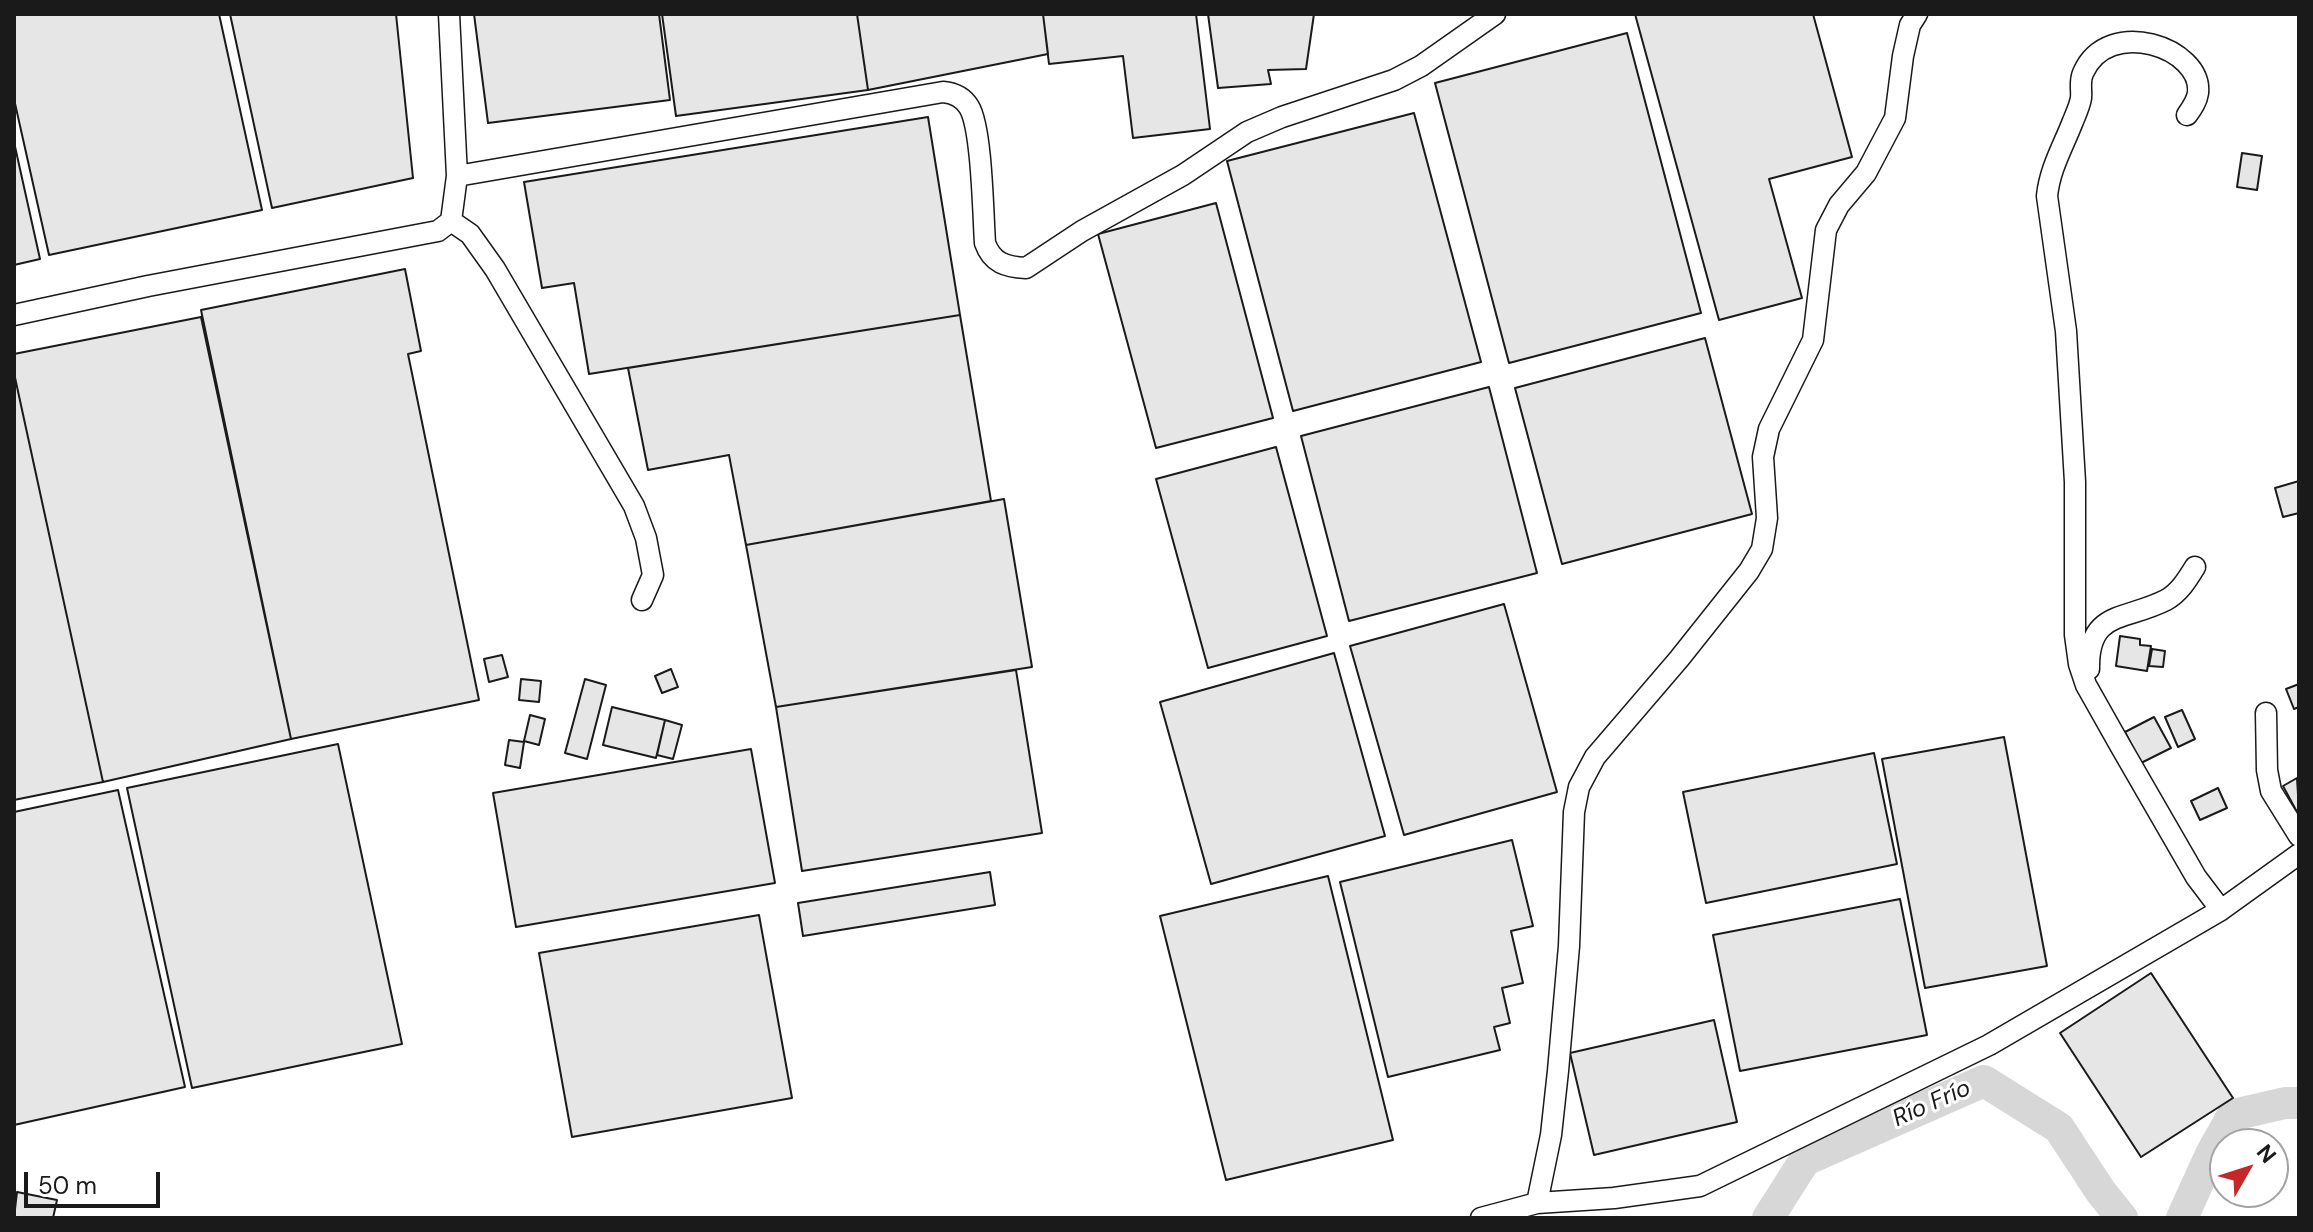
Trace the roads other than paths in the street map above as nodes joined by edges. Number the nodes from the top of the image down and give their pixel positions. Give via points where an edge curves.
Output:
1 (449, 14) edge
2 (1495, 14) edge
3 (1917, 14) edge
4 (2187, 115) dead end
5 (457, 176) junction
6 (451, 221) junction
7 (14, 315) edge
8 (2195, 567) dead end
9 (642, 600) dead end
10 (2086, 685) junction
11 (2266, 713) dead end
12 (2299, 836) edge
13 (2299, 854) edge
14 (2221, 910) junction
15 (1537, 1203) junction
16 (1481, 1218) edge

1 - 5 street
2 - 5 street via 1394,80 1247,132 1026,268 1012,268 989,254 976,125 969,106 956,94 943,92
3 - 15 street via 1905,46 1895,118 1866,173 1826,230 1813,340 1769,429 1763,457 1767,518 1762,549 1697,637 1595,757 1579,787 1557,1083
4 - 10 street via 2198,93 2185,63 2157,44 2115,44 2083,72 2073,122 2049,174 2075,467 2075,635
5 - 6 street
6 - 7 street via 438,231
6 - 9 street via 470,234 495,269 634,506 653,575
8 - 10 street via 2167,599 2103,625 2088,649
10 - 14 street via 2196,877
11 - 12 street via 2271,791
13 - 14 street
14 - 15 street via 1989,1045 1700,1186
15 - 16 street

